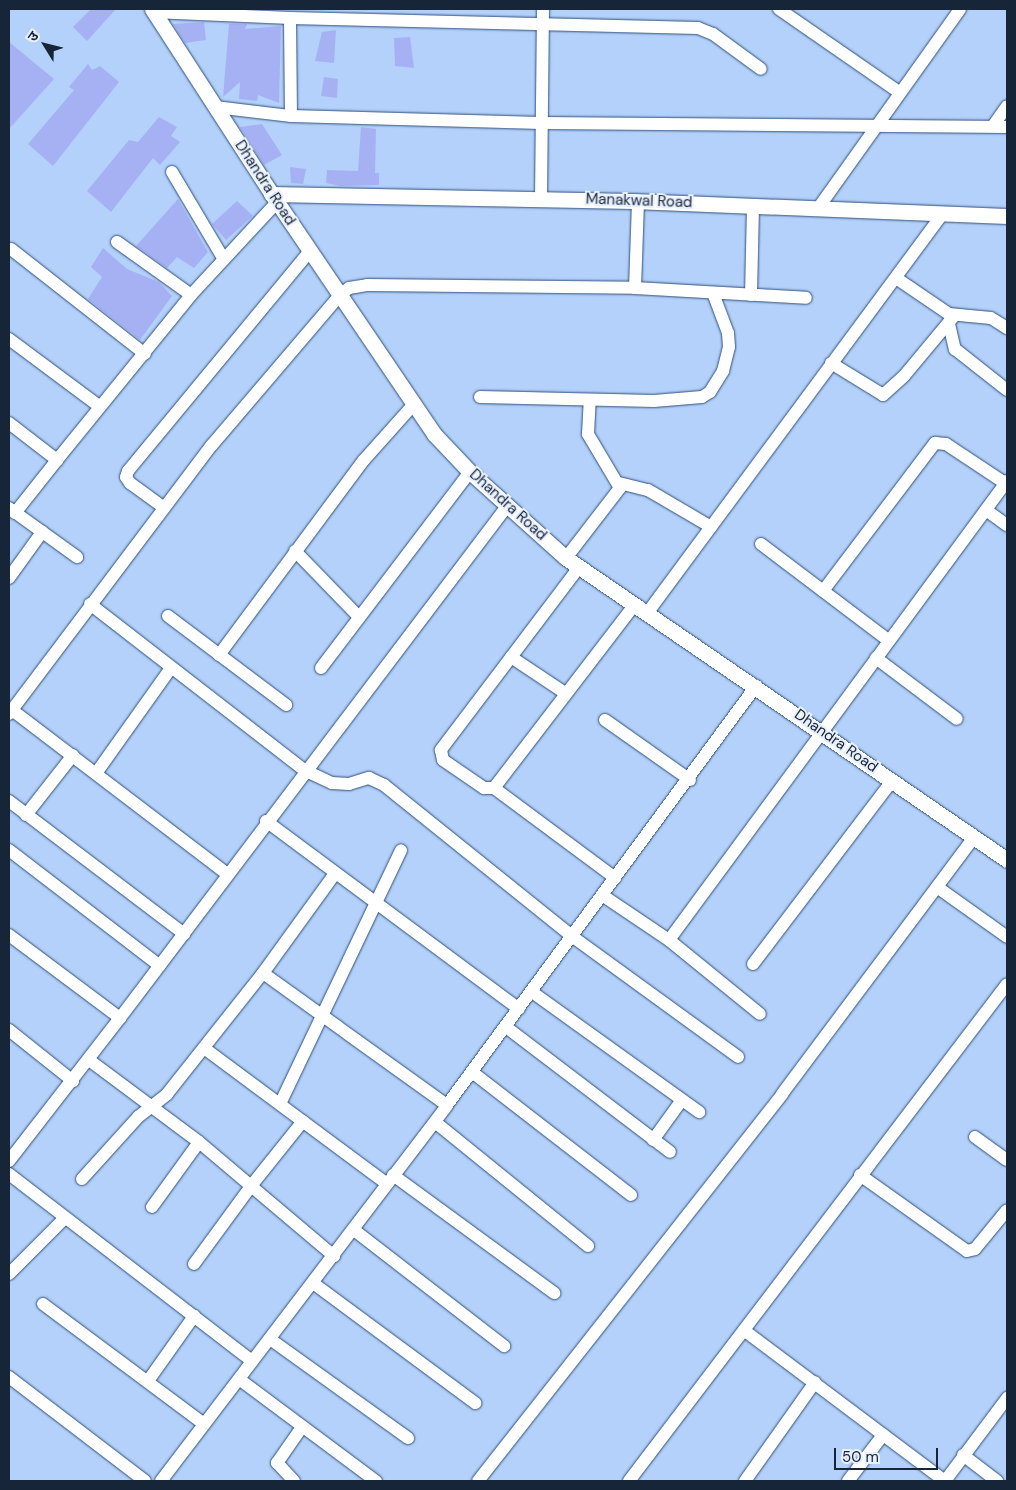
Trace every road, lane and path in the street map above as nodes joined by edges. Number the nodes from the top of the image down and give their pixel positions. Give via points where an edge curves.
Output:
1 (543, 9) edge
2 (779, 9) edge
3 (960, 9) edge
4 (152, 10) edge
5 (290, 18) junction
6 (543, 23) junction
7 (761, 69) dead end
8 (899, 92) junction
9 (1007, 106) edge
10 (215, 107) junction
11 (291, 116) junction
12 (541, 123) junction
13 (993, 126) junction
14 (1007, 127) edge
15 (873, 128) junction
16 (172, 172) dead end
17 (274, 198) junction
18 (541, 199) junction
19 (638, 201) junction
20 (753, 204) junction
21 (819, 207) junction
22 (943, 214) junction
23 (1007, 216) edge
24 (117, 242) dead end
25 (10, 250) dead end
26 (310, 251) junction
27 (223, 258) junction
28 (896, 278) junction
29 (635, 288) junction
30 (713, 293) junction
31 (191, 295) junction
32 (340, 295) junction
33 (750, 296) junction
34 (806, 298) dead end
35 (951, 320) junction
36 (1007, 328) edge
37 (10, 342) edge
38 (144, 354) junction
39 (831, 363) junction
40 (1007, 390) edge
41 (480, 397) dead end
42 (590, 400) junction
43 (414, 404) junction
44 (99, 406) junction
45 (9, 423) edge
46 (57, 460) junction
47 (470, 472) junction
48 (1006, 482) edge
49 (619, 483) junction
50 (508, 505) junction
51 (163, 507) junction
52 (12, 510) edge
53 (986, 510) junction
54 (1007, 525) edge
55 (711, 527) junction
56 (42, 532) junction
57 (761, 544) dead end
58 (295, 551) junction
59 (77, 557) dead end
60 (566, 558) junction
61 (580, 566) junction
62 (9, 578) edge
63 (823, 591) junction
64 (90, 604) junction
65 (642, 608) junction
66 (168, 616) dead end
67 (358, 616) junction
68 (888, 640) junction
69 (219, 655) junction
70 (511, 657) junction
71 (876, 658) junction
72 (171, 668) junction
73 (321, 668) dead end
74 (756, 686) junction
75 (565, 693) junction
76 (286, 706) dead end
77 (10, 712) edge
78 (957, 719) dead end
79 (605, 720) dead end
80 (824, 732) junction
81 (73, 755) junction
82 (304, 770) junction
83 (97, 772) junction
84 (690, 780) junction
85 (892, 780) junction
86 (494, 788) junction
87 (9, 801) edge
88 (26, 815) junction
89 (266, 821) junction
90 (974, 837) junction
91 (9, 850) edge
92 (401, 850) dead end
93 (1007, 860) edge
94 (227, 874) junction
95 (334, 874) junction
96 (615, 878) junction
97 (937, 887) junction
98 (602, 895) junction
99 (376, 903) junction
100 (184, 934) junction
101 (9, 935) edge
102 (574, 937) junction
103 (1007, 937) edge
104 (669, 940) junction
105 (752, 964) dead end
106 (160, 966) junction
107 (263, 973) junction
108 (1007, 984) edge
109 (532, 992) junction
110 (519, 1009) junction
111 (760, 1014) dead end
112 (323, 1015) junction
113 (120, 1018) junction
114 (506, 1027) junction
115 (9, 1030) edge
116 (204, 1048) junction
117 (738, 1057) dead end
118 (89, 1060) junction
119 (472, 1072) junction
120 (72, 1081) junction
121 (682, 1100) junction
122 (280, 1104) junction
123 (448, 1105) junction
124 (153, 1107) junction
125 (699, 1112) dead end
126 (303, 1121) junction
127 (435, 1122) junction
128 (975, 1137) dead end
129 (653, 1140) junction
130 (199, 1142) junction
131 (670, 1152) dead end
132 (10, 1158) edge
133 (1007, 1160) edge
134 (9, 1174) edge
135 (860, 1175) junction
136 (82, 1179) dead end
137 (390, 1179) junction
138 (250, 1186) junction
139 (631, 1195) dead end
140 (152, 1207) dead end
141 (1006, 1215) edge
142 (64, 1219) junction
143 (354, 1230) junction
144 (588, 1246) dead end
145 (334, 1256) junction
146 (194, 1264) dead end
147 (9, 1274) edge
148 (313, 1283) junction
149 (554, 1293) dead end
150 (43, 1304) dead end
151 (194, 1316) junction
152 (745, 1331) junction
153 (270, 1339) junction
154 (504, 1346) dead end
155 (252, 1361) junction
156 (9, 1377) edge
157 (239, 1379) junction
158 (148, 1381) junction
159 (815, 1382) junction
160 (1007, 1398) edge
161 (475, 1403) dead end
162 (204, 1424) junction
163 (302, 1427) junction
164 (883, 1435) junction
165 (408, 1438) dead end
166 (964, 1455) junction
167 (145, 1481) edge
168 (161, 1481) edge
169 (294, 1481) edge
170 (376, 1481) edge
171 (478, 1481) edge
172 (629, 1481) edge
173 (745, 1481) edge
174 (848, 1481) edge
175 (945, 1481) edge
176 (997, 1481) edge

1 - 6 street
2 - 8 street
3 - 8 street
4 - 5 street
4 - 10 street, Dhandra Road
5 - 6 street
5 - 11 street
6 - 7 street via 698,28 713,34
6 - 12 street
8 - 15 street
9 - 13 street
10 - 11 street
10 - 17 street, Dhandra Road
11 - 12 street
12 - 15 street
12 - 18 street
13 - 14 street
13 - 15 street
15 - 21 street
16 - 27 street
17 - 18 street, Manakwal Road
17 - 26 street, Dhandra Road
17 - 27 street
18 - 19 street, Manakwal Road
19 - 20 street, Manakwal Road
19 - 29 street
20 - 21 street, Manakwal Road
20 - 33 street
21 - 22 street, Manakwal Road
22 - 23 street, Manakwal Road
22 - 28 street
24 - 31 street
25 - 38 street
26 - 32 street, Dhandra Road
26 - 51 street via 128,471 126,476 130,484
27 - 31 street
28 - 35 street
28 - 39 street
29 - 30 street
29 - 32 street via 356,286
30 - 33 street
30 - 42 street via 730,347 710,392 694,399
31 - 38 street
32 - 43 street, Dhandra Road
32 - 51 street
33 - 34 street
35 - 36 street via 991,318
35 - 39 street via 883,395
35 - 40 street via 955,349
37 - 44 street
38 - 44 street
39 - 55 street
41 - 42 street
42 - 49 street via 588,434
43 - 47 street, Dhandra Road via 434,434
43 - 58 street via 364,460
44 - 46 street
45 - 46 street
46 - 52 street
47 - 50 street, Dhandra Road
47 - 67 street
48 - 53 street
48 - 63 street via 946,444 935,443
49 - 55 street via 648,490
49 - 60 street via 617,495
50 - 60 street, Dhandra Road
50 - 82 street
51 - 64 street
52 - 56 street
53 - 54 street
53 - 68 street
55 - 65 street
56 - 59 street
56 - 62 street
57 - 63 street
58 - 67 street
58 - 69 street
60 - 61 street, Dhandra Road
61 - 65 street, Dhandra Road
61 - 70 street
63 - 68 street
64 - 72 street
64 - 77 street
65 - 74 street, Dhandra Road
65 - 75 street
66 - 69 street
67 - 73 street
68 - 71 street
69 - 76 street
70 - 75 street
70 - 86 street via 440,753 443,760 484,788
71 - 78 street
71 - 80 street
72 - 82 street
72 - 83 street
74 - 80 street, Dhandra Road
74 - 84 street
75 - 86 street
77 - 81 street
79 - 84 street
80 - 85 street, Dhandra Road
80 - 104 street
81 - 83 street
81 - 88 street
82 - 89 street
82 - 102 street via 339,784 369,778 379,781
83 - 94 street
84 - 96 street
85 - 90 street, Dhandra Road
85 - 105 street
86 - 96 street
87 - 88 street
88 - 100 street
89 - 94 street
89 - 95 street
90 - 93 street, Dhandra Road
90 - 97 street
91 - 106 street
92 - 99 street
94 - 100 street
95 - 99 street
95 - 107 street
96 - 98 street
97 - 103 street
97 - 171 street via 782,1094
98 - 102 street
98 - 104 street
99 - 110 street
99 - 112 street
100 - 106 street
101 - 113 street
102 - 109 street
102 - 117 street
104 - 111 street
106 - 113 street
107 - 112 street
107 - 116 street
108 - 135 street
109 - 110 street
109 - 121 street
110 - 114 street
112 - 122 street
112 - 123 street
113 - 118 street
114 - 119 street
114 - 129 street
115 - 120 street
116 - 122 street
116 - 124 street
118 - 120 street
118 - 124 street
119 - 123 street
119 - 139 street
120 - 132 street
121 - 125 street
121 - 129 street
122 - 126 street
123 - 127 street
124 - 130 street
124 - 136 street via 138,1117
126 - 137 street
126 - 138 street
127 - 137 street
127 - 144 street
128 - 133 street
129 - 131 street
130 - 138 street
130 - 140 street
134 - 142 street
135 - 141 street via 967,1251 975,1249
135 - 152 street
137 - 143 street
137 - 149 street
138 - 145 street
138 - 146 street
142 - 147 street
142 - 151 street
143 - 145 street
143 - 154 street
145 - 148 street
148 - 153 street
148 - 161 street
150 - 158 street
151 - 155 street
151 - 158 street
152 - 159 street
152 - 172 street
153 - 155 street
153 - 165 street
155 - 157 street
156 - 167 street
157 - 162 street
157 - 163 street
158 - 162 street
159 - 164 street
159 - 173 street
160 - 166 street
162 - 168 street
163 - 169 street via 277,1463
163 - 170 street
164 - 174 street
164 - 175 street
166 - 175 street
166 - 176 street

